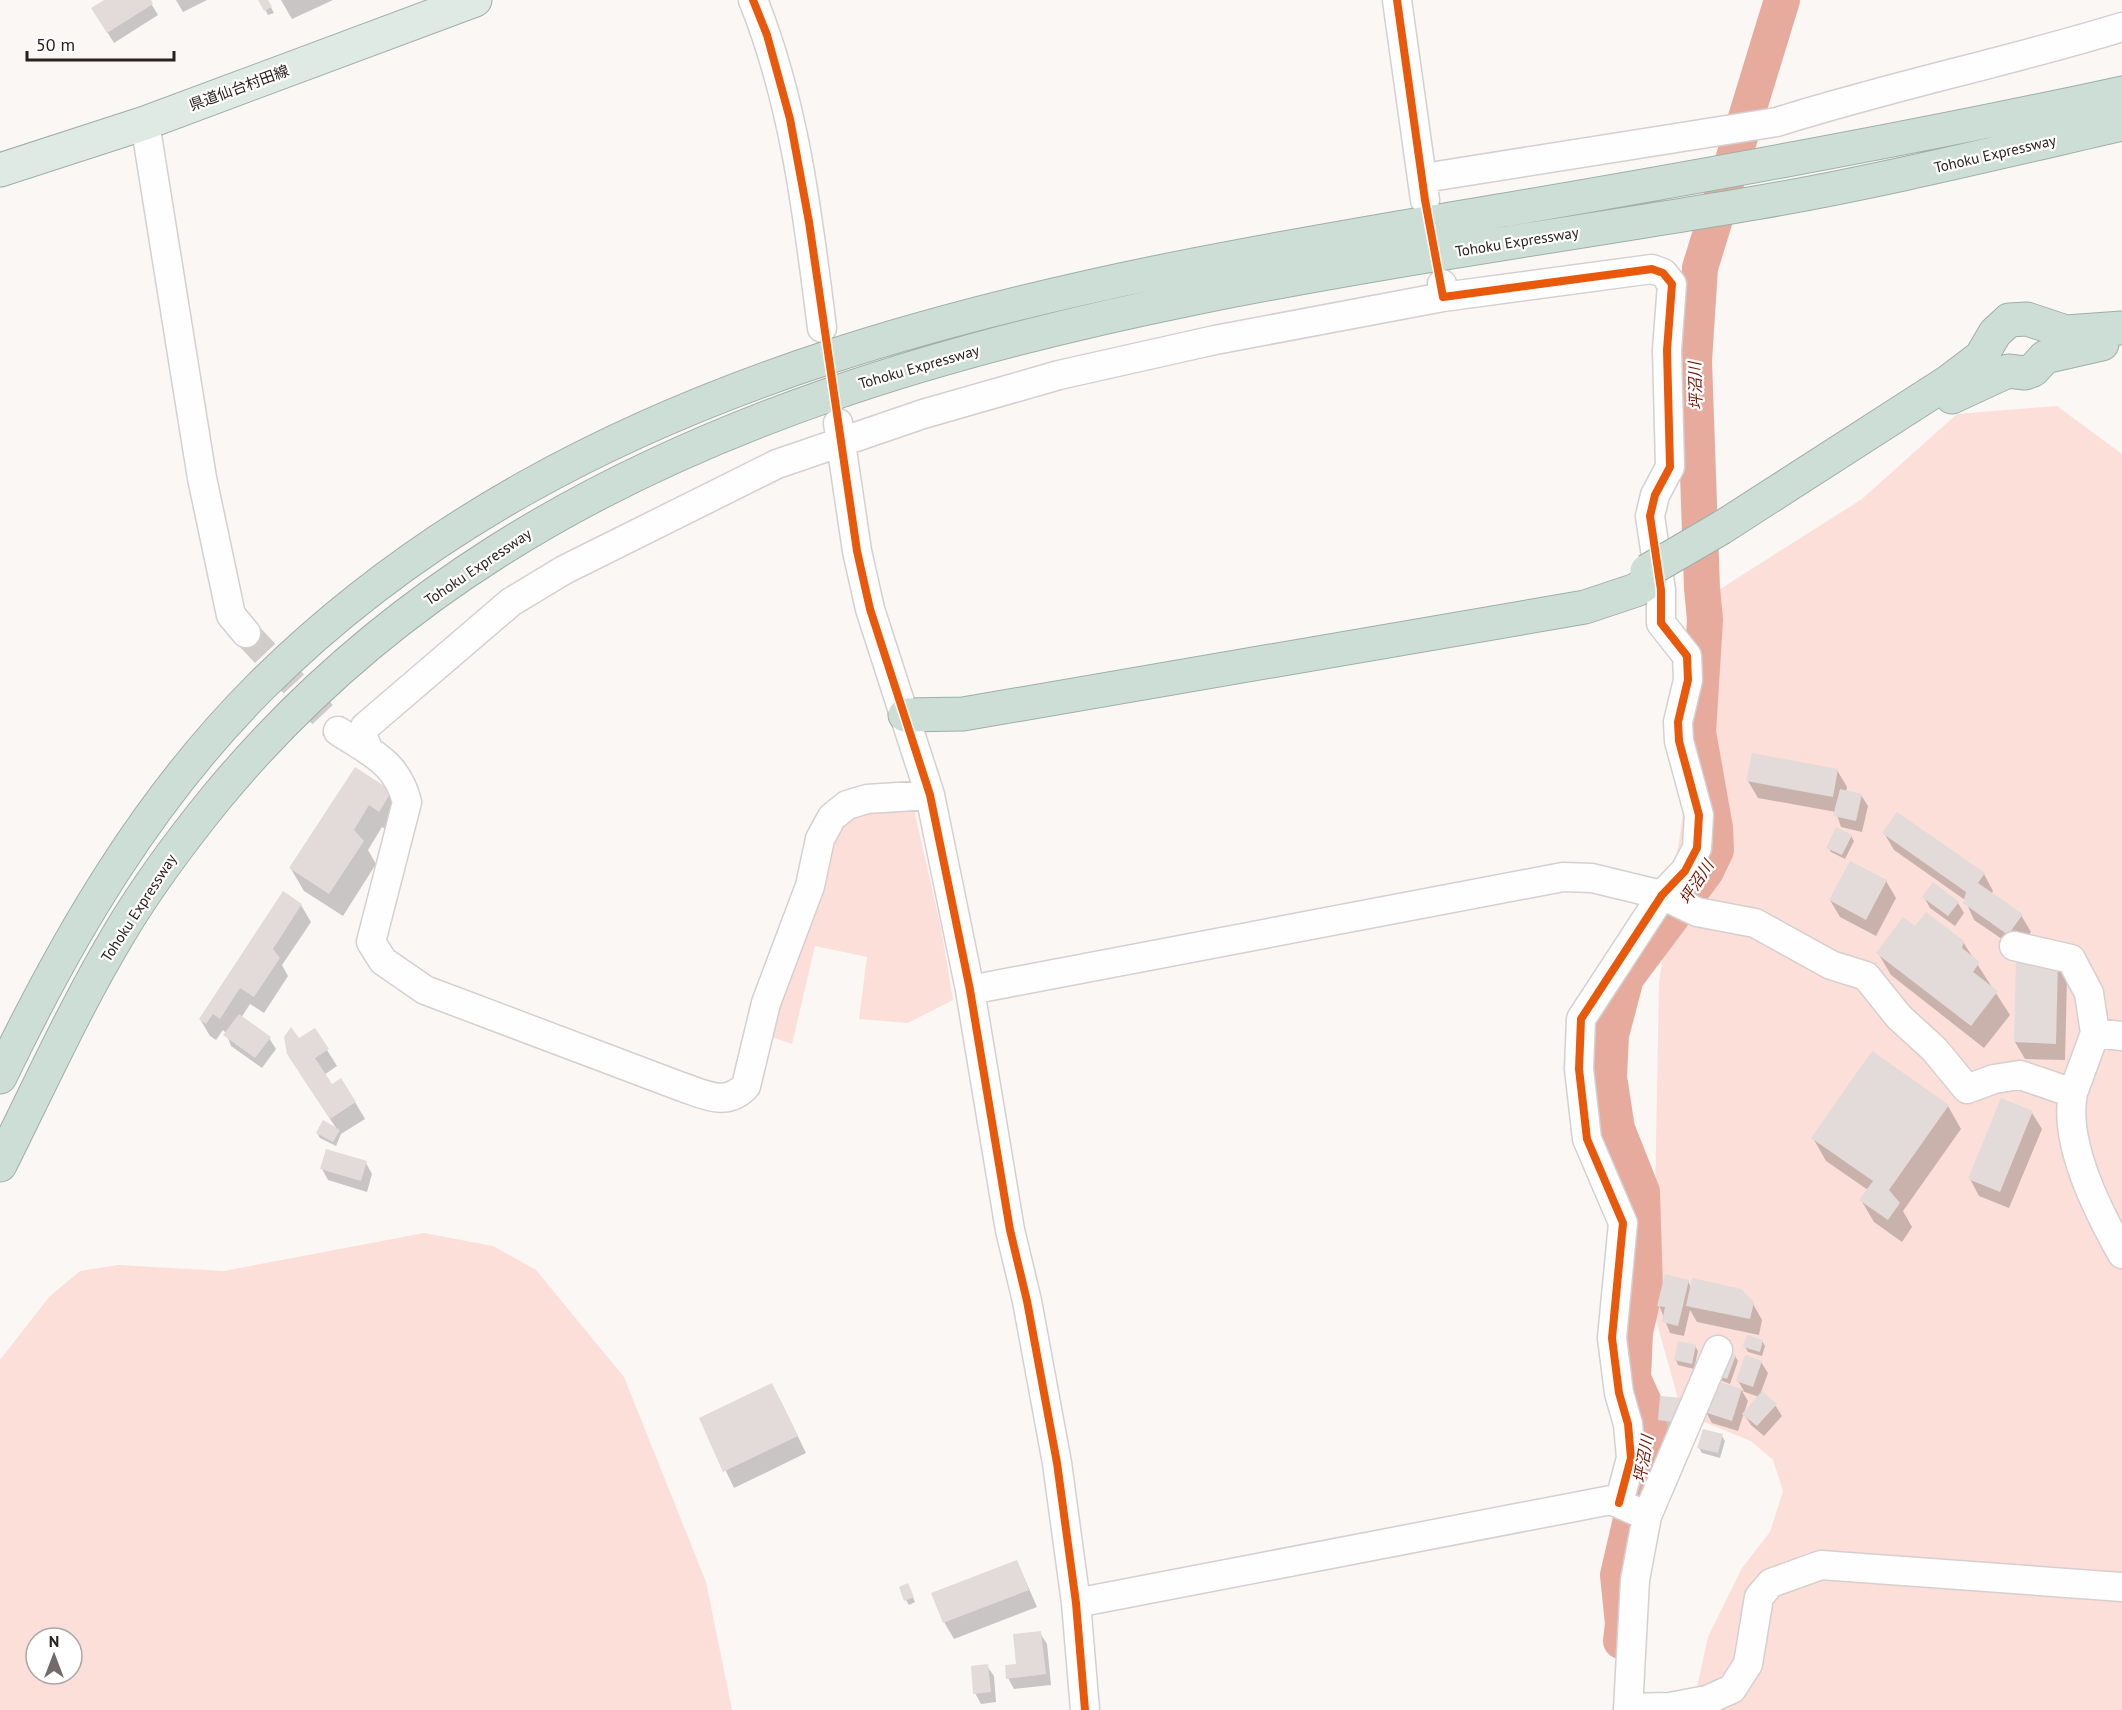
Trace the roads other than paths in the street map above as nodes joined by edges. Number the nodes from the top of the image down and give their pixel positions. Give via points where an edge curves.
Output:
1 (475, 0) edge
2 (753, 0) edge
3 (1397, 0) edge
4 (2122, 27) edge
5 (2122, 73) edge
6 (2122, 93) edge
7 (145, 123) junction
8 (2122, 124) edge
9 (2122, 142) edge
10 (1796, 158) junction
11 (0, 170) edge
12 (1799, 195) junction
13 (2036, 323) junction
14 (822, 328) dead end
15 (2122, 328) edge
16 (1992, 341) junction
17 (2122, 342) edge
18 (2045, 357) junction
19 (2008, 371) junction
20 (839, 431) junction
21 (1722, 533) junction
22 (246, 633) tunnel mouth
23 (905, 715) junction
24 (338, 731) tunnel mouth
25 (369, 751) junction
26 (930, 795) junction
27 (1674, 901) junction
28 (2014, 946) dead end
29 (970, 990) junction
30 (2108, 1035) edge
31 (0, 1077) edge
32 (2073, 1093) junction
33 (0, 1165) edge
34 (2122, 1254) edge
35 (1718, 1350) dead end
36 (1634, 1509) junction
37 (2122, 1587) edge
38 (1076, 1603) junction
39 (1628, 1709) edge
40 (1085, 1710) edge

1 - 7 main road, 県道仙台村田線
2 - 14 street via 790,119 809,222
3 - 4 street via 1424,189 1777,122
5 - 10 highway
6 - 10 highway
7 - 11 main road, 県道仙台村田線
7 - 22 street via 202,478 231,615
8 - 12 highway, Tohoku Expressway
9 - 12 highway via 1897,192
10 - 31 highway via 1236,256 1066,292 856,348 772,376 633,432 566,465 448,533 383,579 310,640 234,715 170,790 92,903 54,966
12 - 33 highway, Tohoku Expressway via 1242,289 979,349 848,388 716,437 548,520 467,570 335,674 218,797 168,860 121,930 70,1022
13 - 15 highway via 2066,332
13 - 16 highway via 2018,318 2009,321 2001,325
13 - 18 street via 2046,339
16 - 19 street via 1995,359
16 - 21 highway via 1981,357 1948,382
17 - 18 highway via 2087,345
18 - 19 highway via 2025,373
19 - 21 highway via 1952,397
20 - 23 street via 865,586
20 - 25 street via 564,570 511,602 365,727 363,737
20 - 27 street via 1059,375 1442,291 1652,269 1663,273 1672,284 1667,350 1670,467 1654,495 1650,516 1661,590 1661,623 1687,656 1688,680 1678,723 1679,741 1699,815 1697,848
21 - 23 highway, bridge via 1649,576 1580,596 973,693
23 - 26 street
24 - 25 street
25 - 26 street via 394,770 407,802 371,942 383,962 425,990 723,1099 736,1097 746,1086 766,1003 810,886 820,839 832,817 847,805 867,799
26 - 29 street
27 - 29 street via 1592,878 1563,877
27 - 32 street via 1755,923 1831,965 1866,975 1899,1017 1935,1050 1967,1089 2020,1075
27 - 36 street via 1581,1019 1579,1069 1587,1139 1623,1223 1612,1338 1619,1393 1628,1424
28 - 30 street via 2071,960
29 - 38 street via 1010,1230 1057,1463
30 - 32 street
32 - 34 street via 2070,1110 2076,1144 2095,1201
35 - 36 street
36 - 38 street via 1611,1500
36 - 39 street via 1635,1580
37 - 39 street via 1821,1565 1771,1583 1760,1597 1748,1664 1732,1689 1707,1700
38 - 40 street

